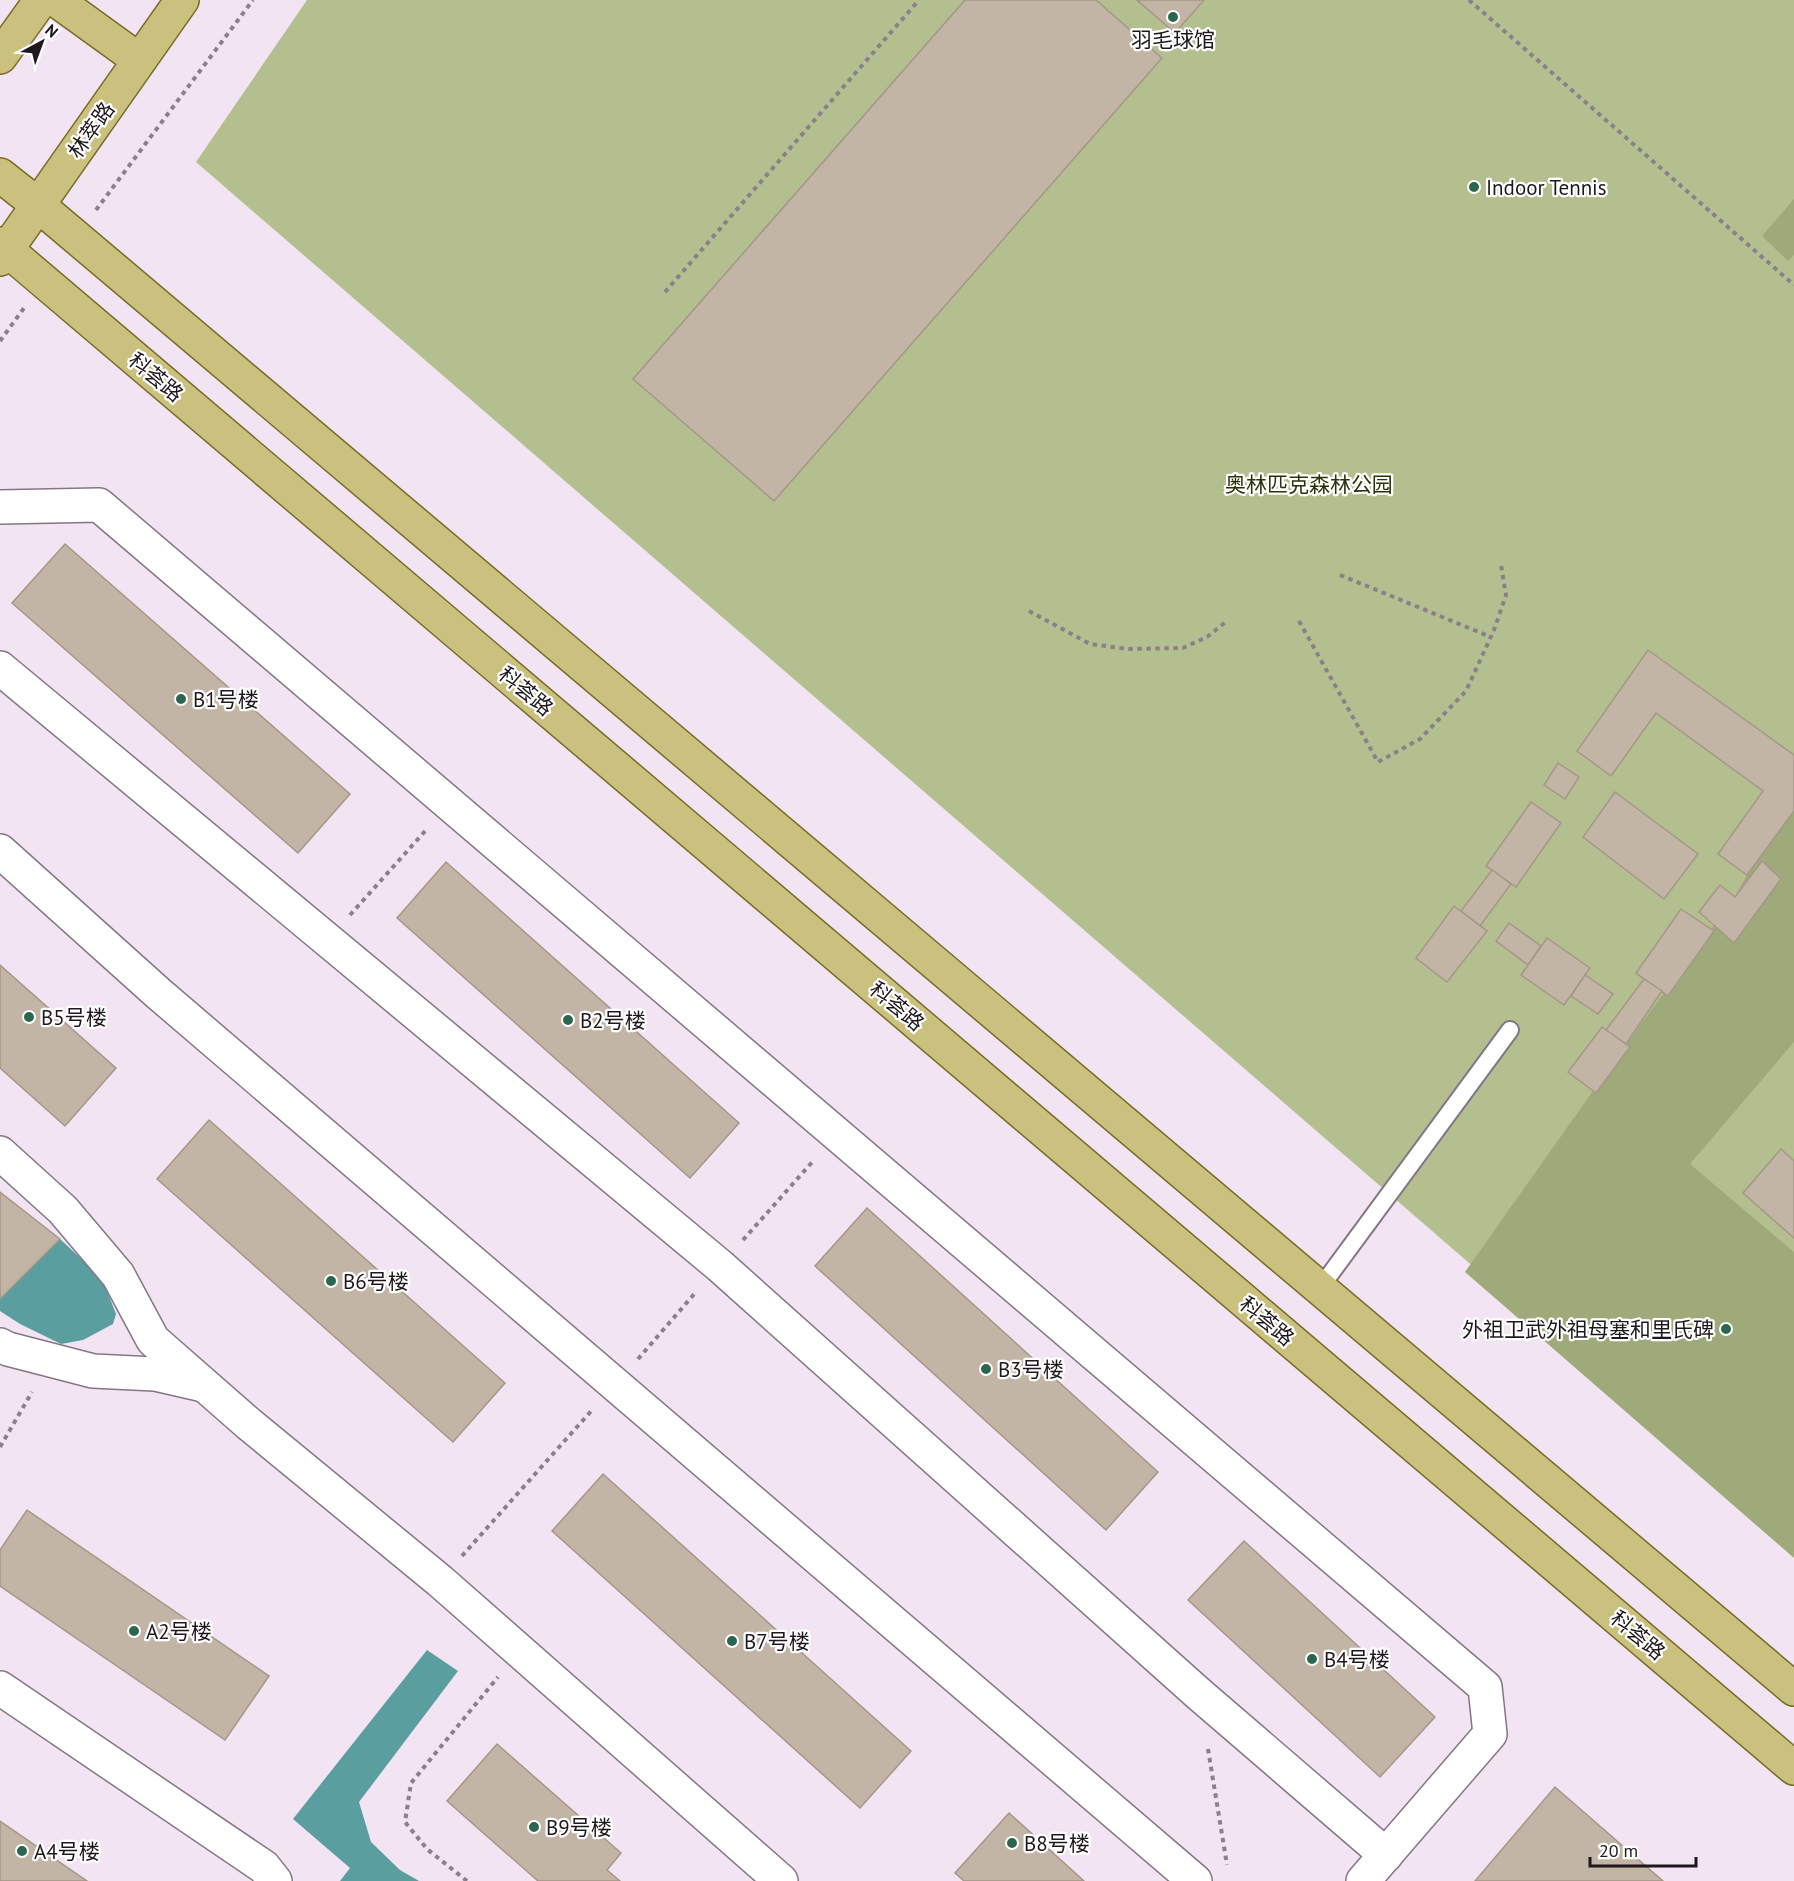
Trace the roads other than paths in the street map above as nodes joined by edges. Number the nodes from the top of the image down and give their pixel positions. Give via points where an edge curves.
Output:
1 (41, 0) edge
2 (56, 0) edge
3 (182, 0) edge
4 (0, 57) edge
5 (139, 60) junction
6 (0, 175) edge
7 (39, 205) junction
8 (2, 251) edge
9 (0, 507) edge
10 (0, 668) edge
11 (0, 850) edge
12 (1510, 1030) dead end
13 (0, 1153) edge
14 (1320, 1288) junction
15 (0, 1345) edge
16 (204, 1385) junction
17 (0, 1688) edge
18 (1794, 1689) edge
19 (1794, 1768) edge
20 (1386, 1855) junction
21 (275, 1881) edge
22 (781, 1881) edge
23 (1196, 1881) edge
24 (1363, 1881) edge

1 - 4 main road
2 - 5 main road
3 - 5 main road, 林萃路
5 - 7 main road, 林萃路
6 - 7 main road
7 - 8 main road, 林萃路
7 - 14 main road
8 - 19 main road, 科荟路 via 44,282
9 - 20 street via 99,505 1485,1687 1490,1734
10 - 20 street via 720,1266 1198,1694
11 - 23 street via 158,993
12 - 14 lane
13 - 16 street via 63,1210 118,1275 153,1340
14 - 18 main road
15 - 16 street via 93,1371 155,1374
16 - 22 street via 440,1581
17 - 21 street via 264,1867
20 - 24 street

